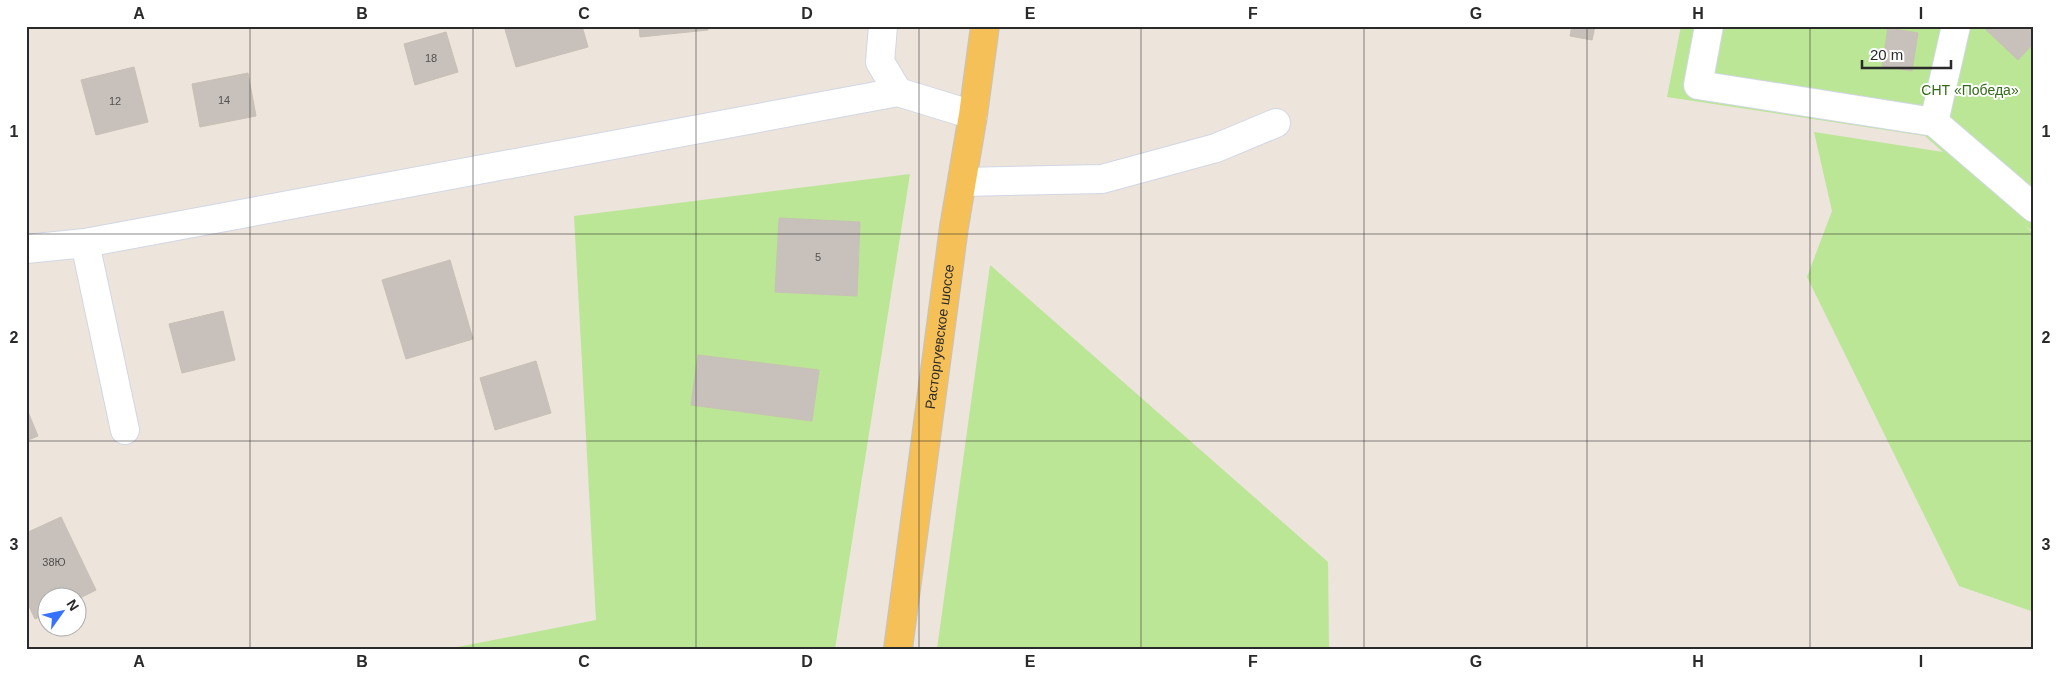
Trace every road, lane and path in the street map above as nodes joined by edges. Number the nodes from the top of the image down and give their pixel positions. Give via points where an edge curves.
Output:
1 (883, 26) edge
2 (985, 26) edge
3 (1708, 26) edge
4 (1956, 26) edge
5 (898, 92) junction
6 (973, 115) junction
7 (1934, 122) junction
8 (1276, 123) dead end
9 (962, 182) junction
10 (2034, 208) edge
11 (85, 243) junction
12 (26, 249) edge
13 (125, 430) dead end
14 (898, 649) edge

1 - 5 street via 880,62
2 - 6 main road, Расторгуевское шоссе
3 - 7 street via 1698,85
4 - 7 street
5 - 6 street
5 - 11 street
6 - 9 main road, Расторгуевское шоссе
7 - 10 street
8 - 9 street via 1216,148 1102,179
9 - 14 main road, Расторгуевское шоссе
11 - 12 street
11 - 13 street

